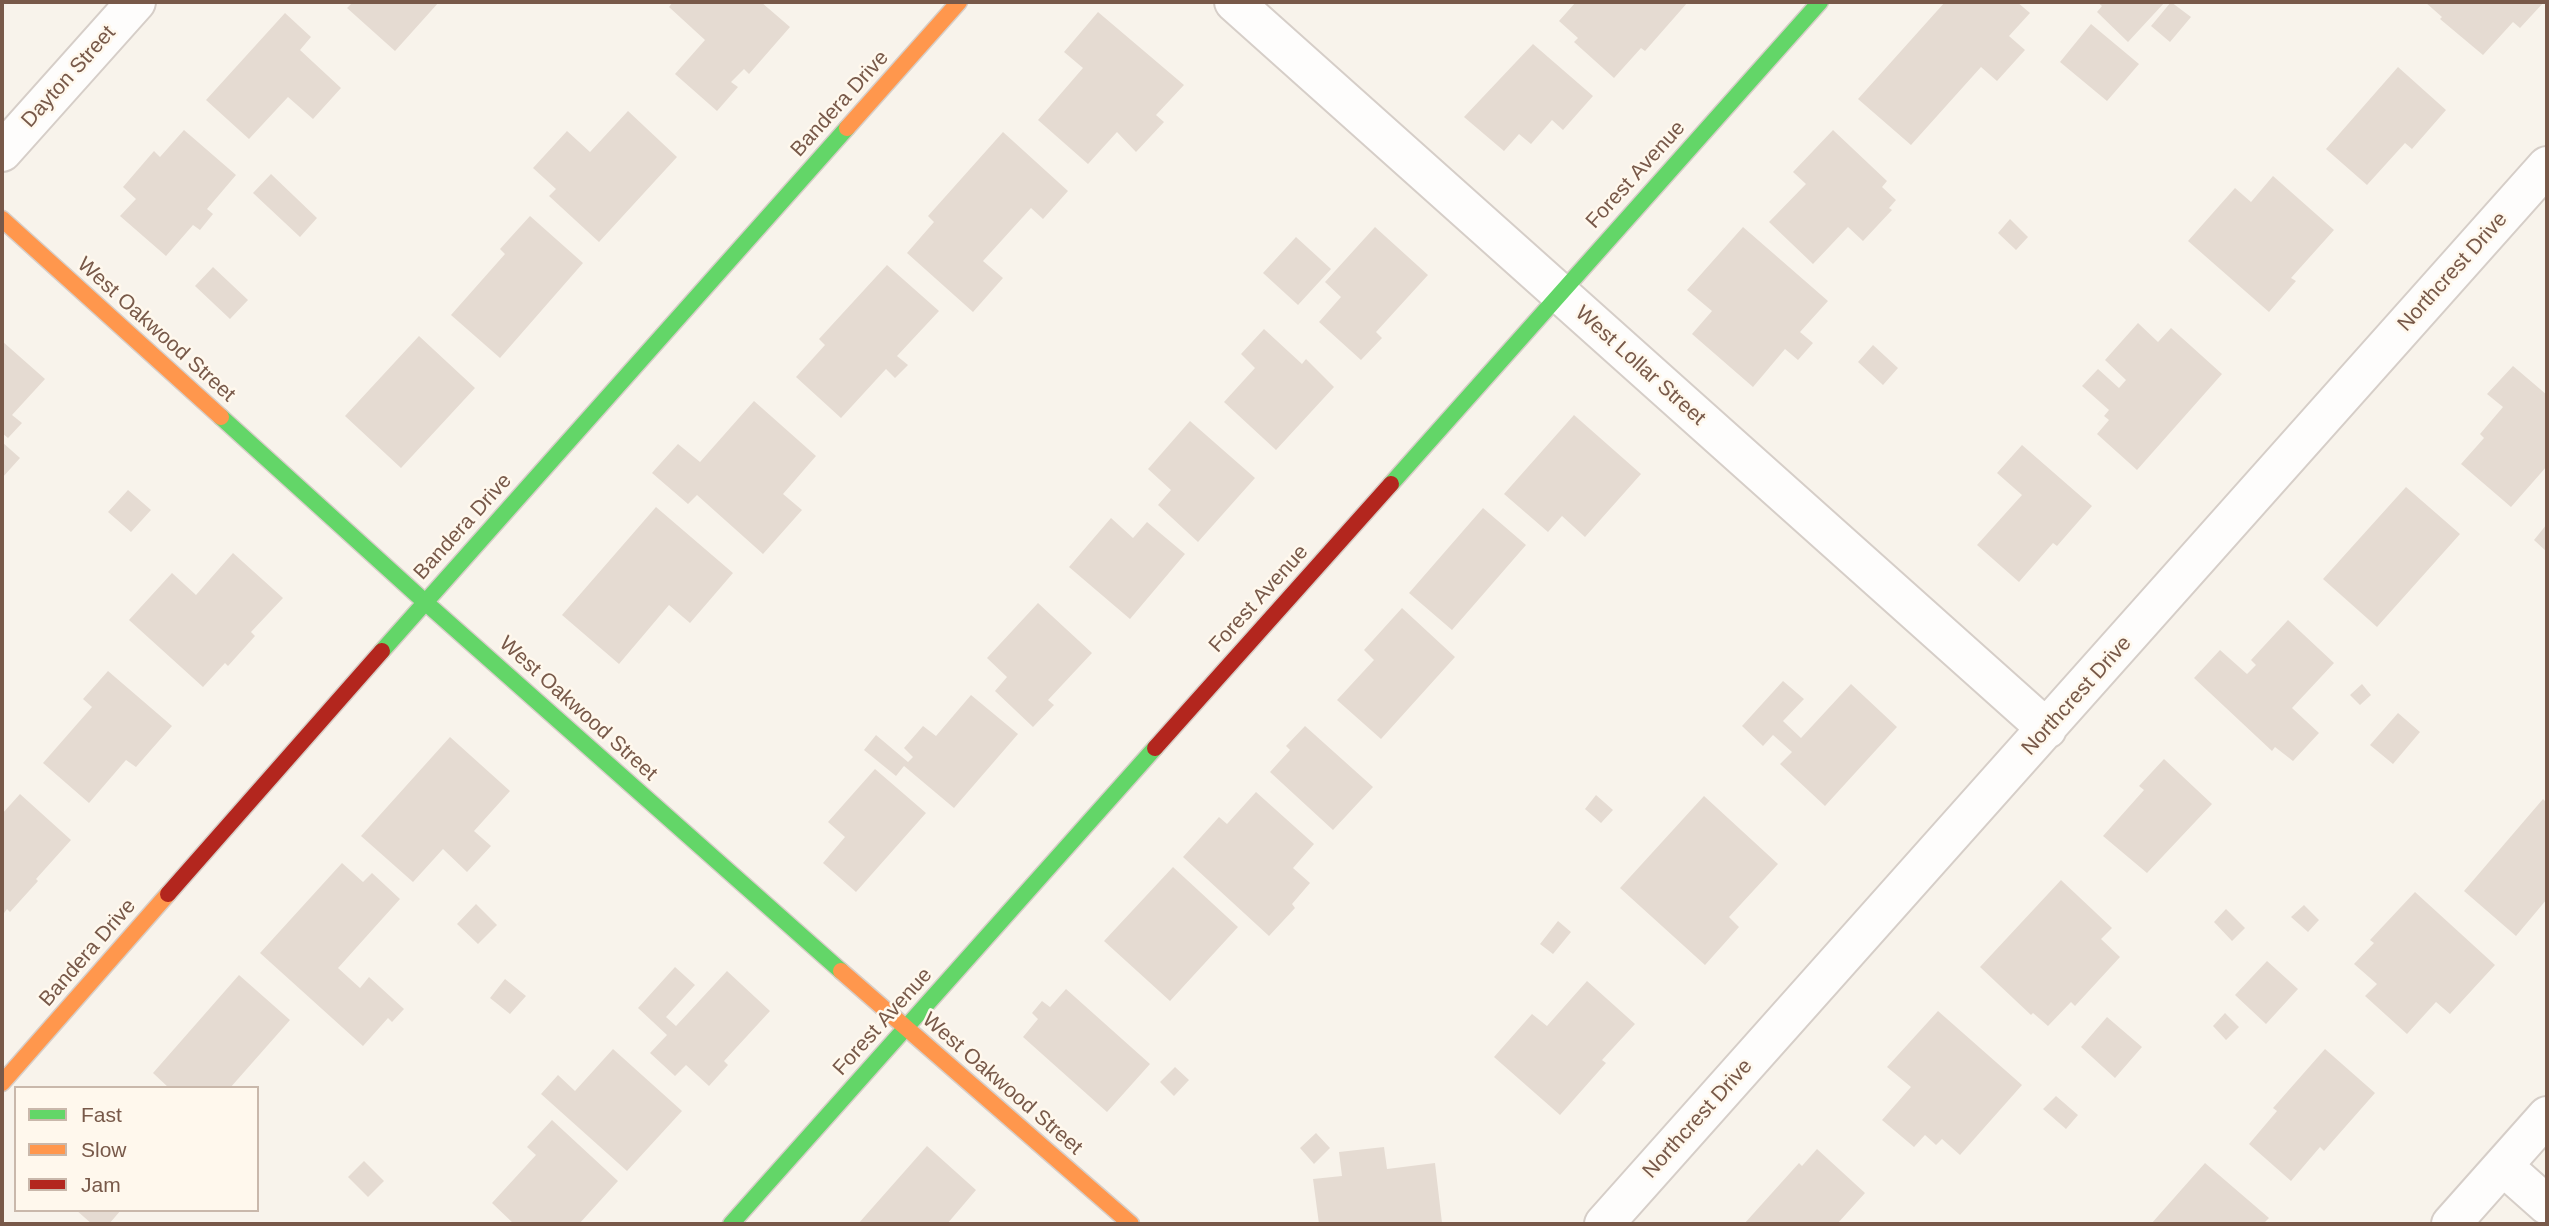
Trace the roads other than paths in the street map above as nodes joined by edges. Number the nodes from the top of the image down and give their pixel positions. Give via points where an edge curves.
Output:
1 (136, 2) edge
2 (959, 2) edge
3 (1234, 2) edge
4 (1820, 2) edge
5 (2, 152) edge
6 (2547, 166) edge
7 (2, 219) edge
8 (1559, 293) junction
9 (425, 602) junction
10 (2047, 729) junction
11 (906, 1028) junction
12 (2, 1083) edge
13 (2547, 1116) edge
14 (2503, 1166) junction
15 (2547, 1205) edge
16 (731, 1224) edge
17 (1131, 1224) edge
18 (1604, 1224) edge
19 (2451, 1224) edge

1 - 5 street, Dayton Street
2 - 9 street, Bandera Drive
3 - 8 street, West Lollar Street
4 - 8 street, Forest Avenue
6 - 10 street, Northcrest Drive
7 - 9 street, West Oakwood Street
8 - 10 street, West Lollar Street
8 - 11 street, Forest Avenue
9 - 11 street, West Oakwood Street
9 - 12 street, Bandera Drive
10 - 18 street, Northcrest Drive
11 - 16 street, Forest Avenue
11 - 17 street, West Oakwood Street
13 - 14 street
14 - 15 street
14 - 19 street

